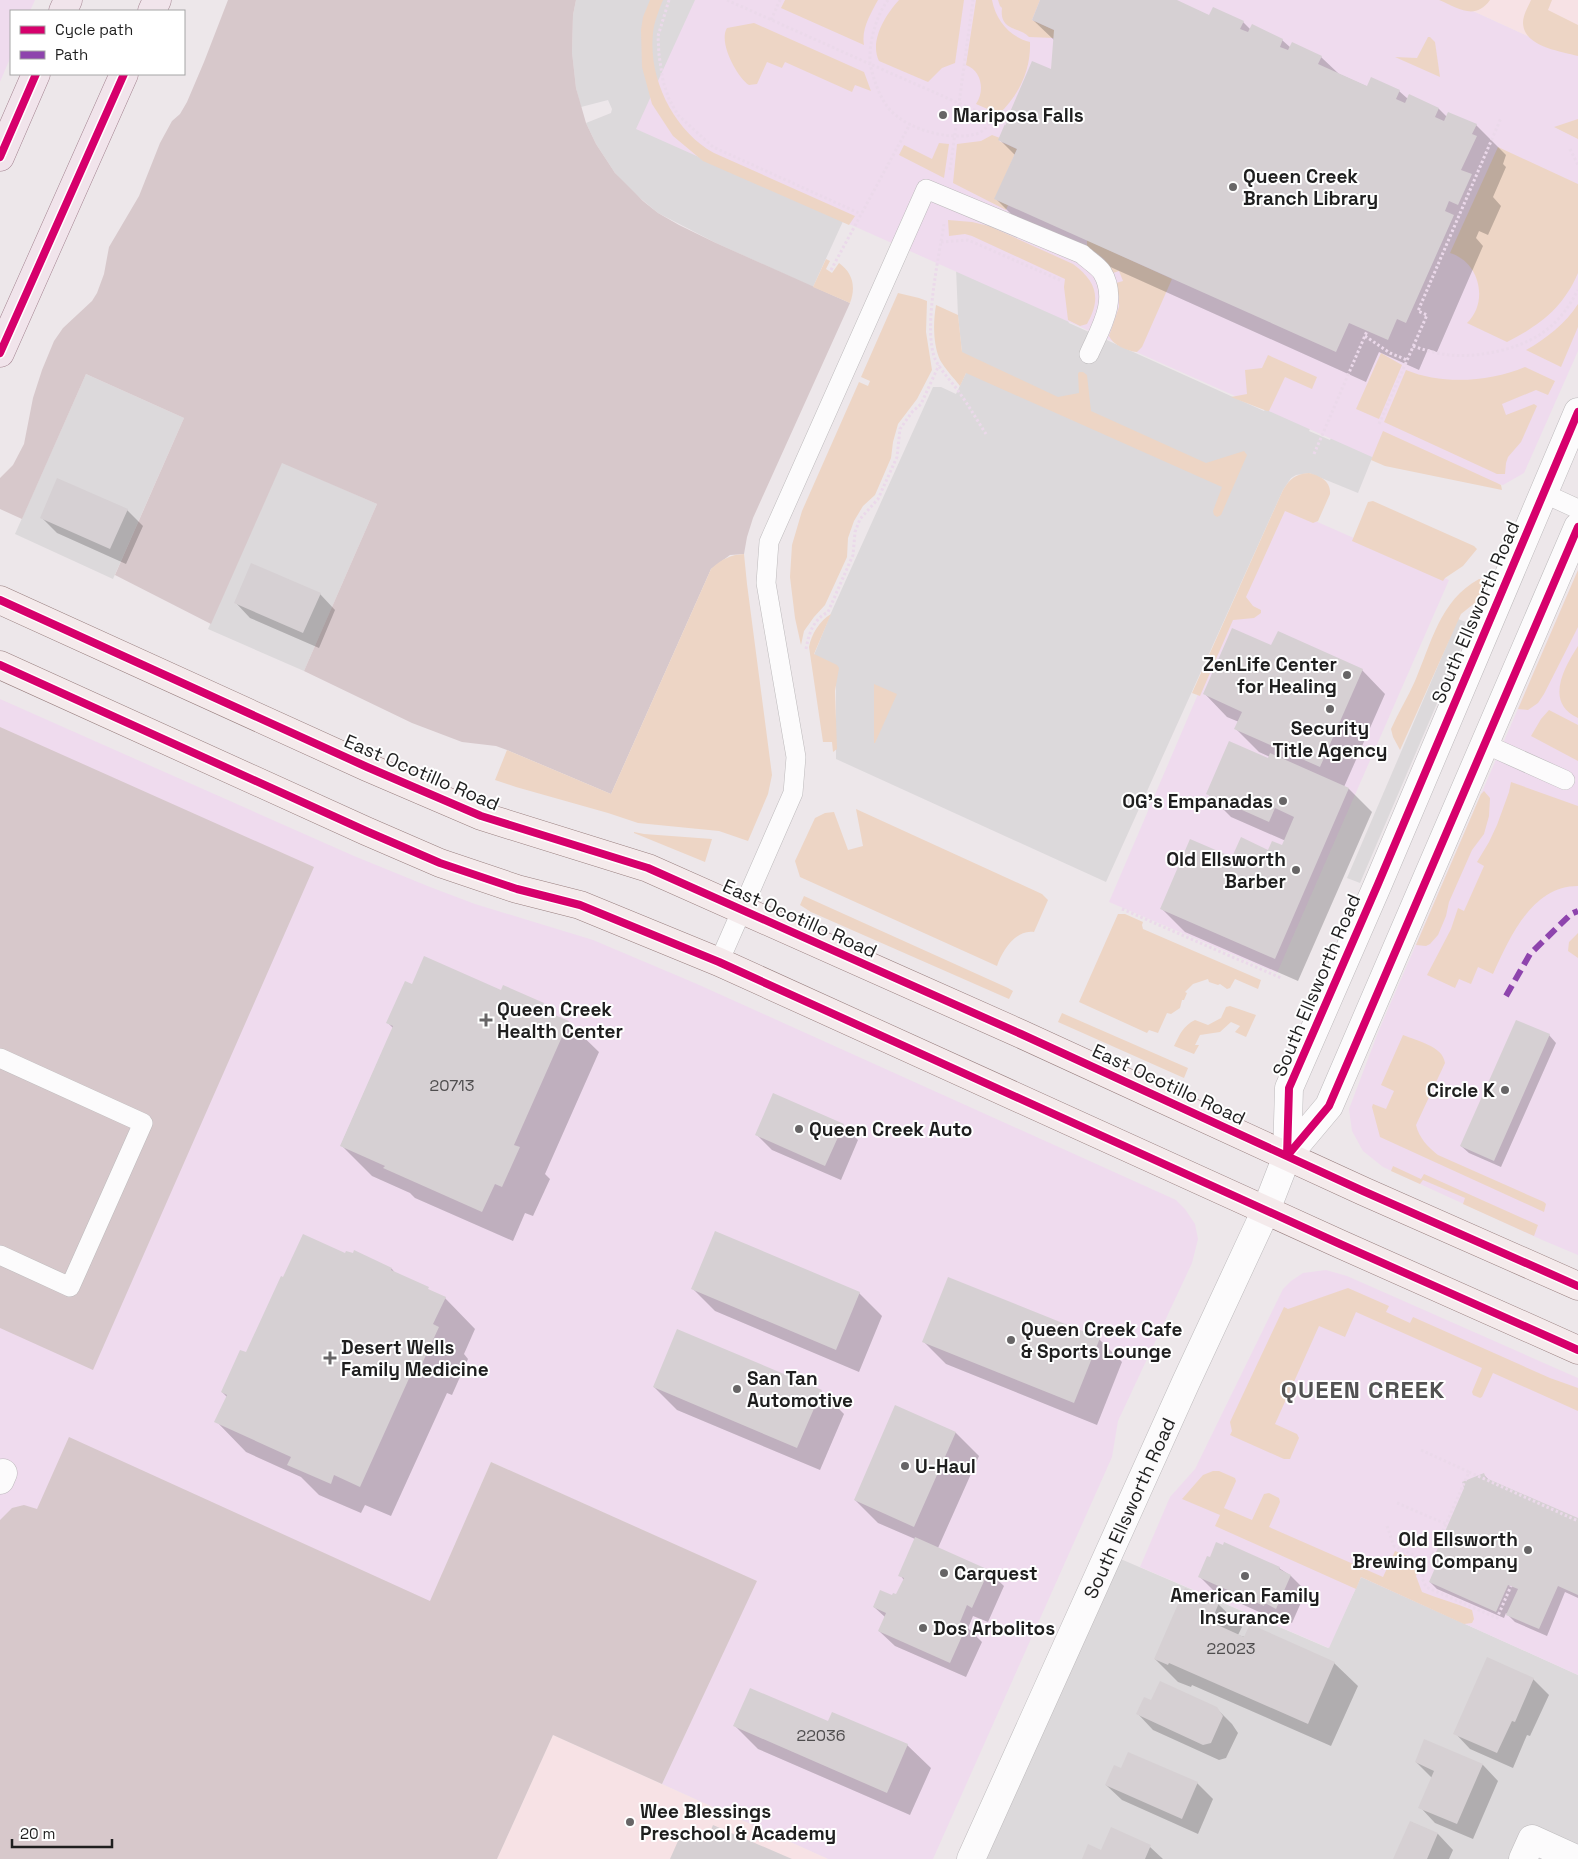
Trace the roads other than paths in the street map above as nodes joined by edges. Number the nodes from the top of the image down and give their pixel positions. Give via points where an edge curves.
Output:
1 (36, 75) edge
2 (124, 75) edge
3 (0, 157) edge
4 (0, 353) edge
5 (1089, 354) dead end
6 (1578, 412) edge
7 (1543, 493) junction
8 (1578, 509) edge
9 (1578, 527) edge
10 (0, 600) edge
11 (0, 665) edge
12 (1485, 744) junction
13 (1565, 780) dead end
14 (742, 910) junction
15 (719, 962) junction
16 (0, 1058) edge
17 (1287, 1156) junction
18 (1266, 1210) junction
19 (0, 1256) edge
20 (1578, 1286) edge
21 (1578, 1350) edge
22 (1528, 1849) edge
23 (972, 1859) edge
24 (1576, 1859) edge

1 - 3 main road
2 - 4 main road
5 - 14 lane via 1108,309 1109,288 1102,271 1082,254 926,189 769,542 766,583 796,757 792,793
6 - 7 street, South Ellsworth Road
7 - 8 lane
7 - 17 street, South Ellsworth Road via 1289,1088
9 - 12 street, South Ellsworth Road
10 - 14 main road, East Ocotillo Road via 481,816 648,868
11 - 15 main road via 440,863 517,889 580,905
12 - 13 lane
12 - 17 street, South Ellsworth Road via 1329,1106
14 - 15 lane
14 - 17 main road, East Ocotillo Road
15 - 18 main road
16 - 19 lane via 143,1123 70,1287
17 - 18 street, South Ellsworth Road
17 - 20 main road, East Ocotillo Road
18 - 21 main road
18 - 23 street, South Ellsworth Road
22 - 24 street

